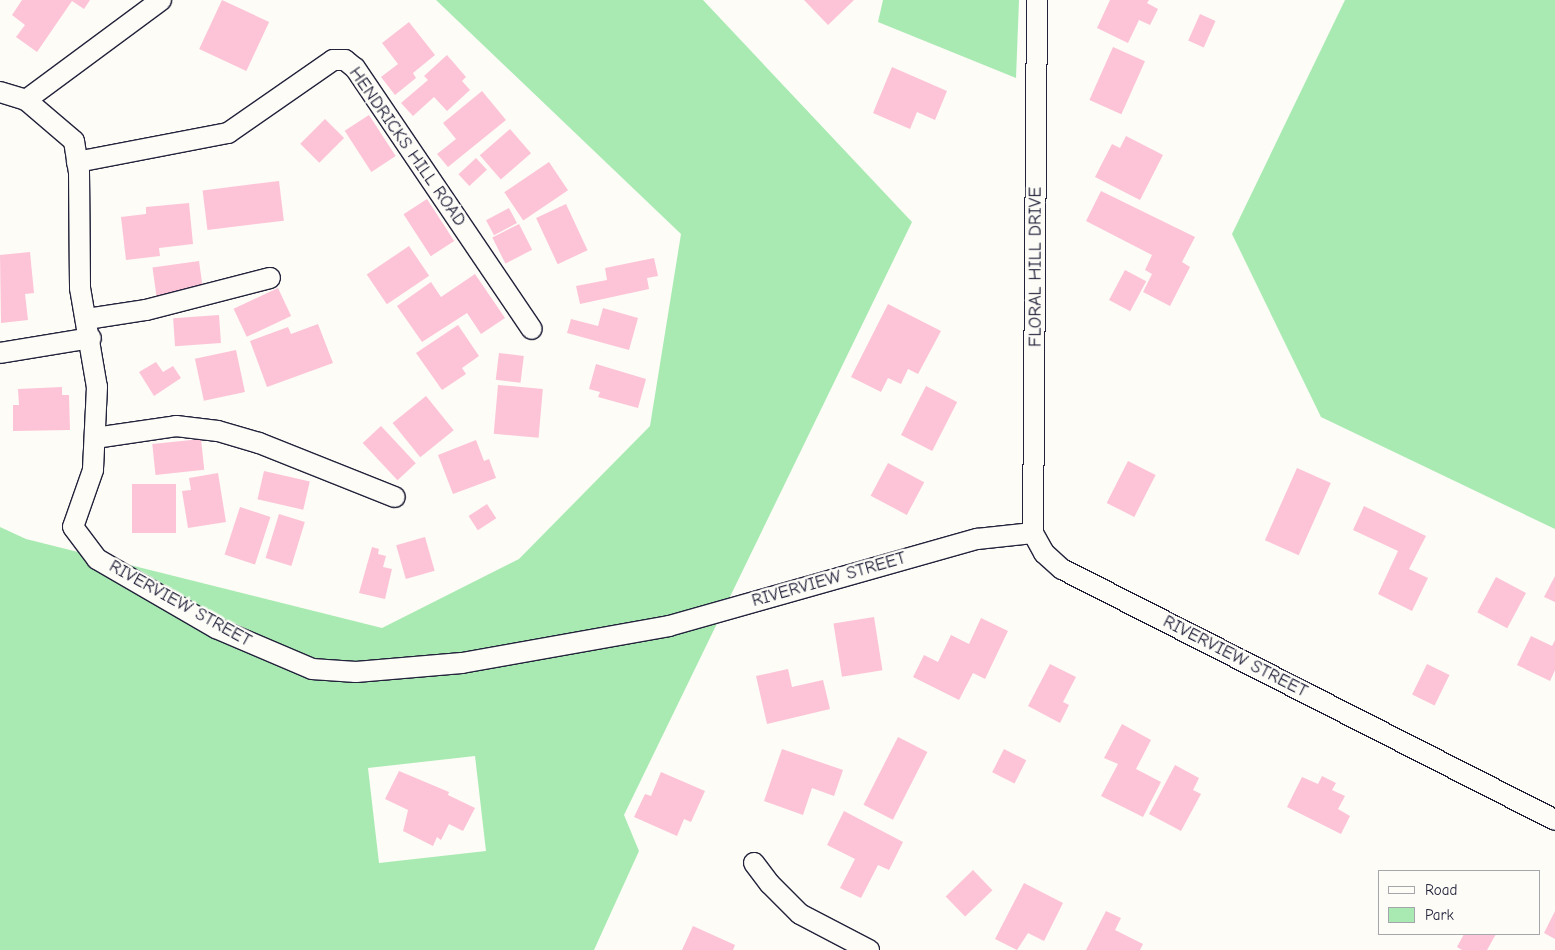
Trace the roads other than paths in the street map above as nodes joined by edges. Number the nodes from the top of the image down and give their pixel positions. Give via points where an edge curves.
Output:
1 (162, 0) edge
2 (1037, 0) edge
3 (0, 92) edge
4 (26, 100) junction
5 (77, 162) junction
6 (270, 278) dead end
7 (89, 329) junction
8 (532, 329) dead end
9 (0, 353) edge
10 (95, 438) junction
11 (394, 497) dead end
12 (1033, 533) junction
13 (1555, 820) edge
14 (754, 863) dead end
15 (869, 950) edge

1 - 4 street
2 - 12 street, FLORAL HILL DRIVE
3 - 4 street
4 - 5 street via 74,142
5 - 7 street via 80,288
5 - 8 street, HENDRICKS HILL ROAD via 228,133 333,60 345,60 356,68
6 - 7 street via 146,310
7 - 9 street
7 - 10 street via 97,387
10 - 11 street via 176,426 218,431 259,443
10 - 12 street, RIVERVIEW STREET via 93,470 73,527 97,559 216,628 312,669 356,672 462,663 669,626 977,539
12 - 13 street, RIVERVIEW STREET via 1044,553 1062,568
14 - 15 street via 800,914

